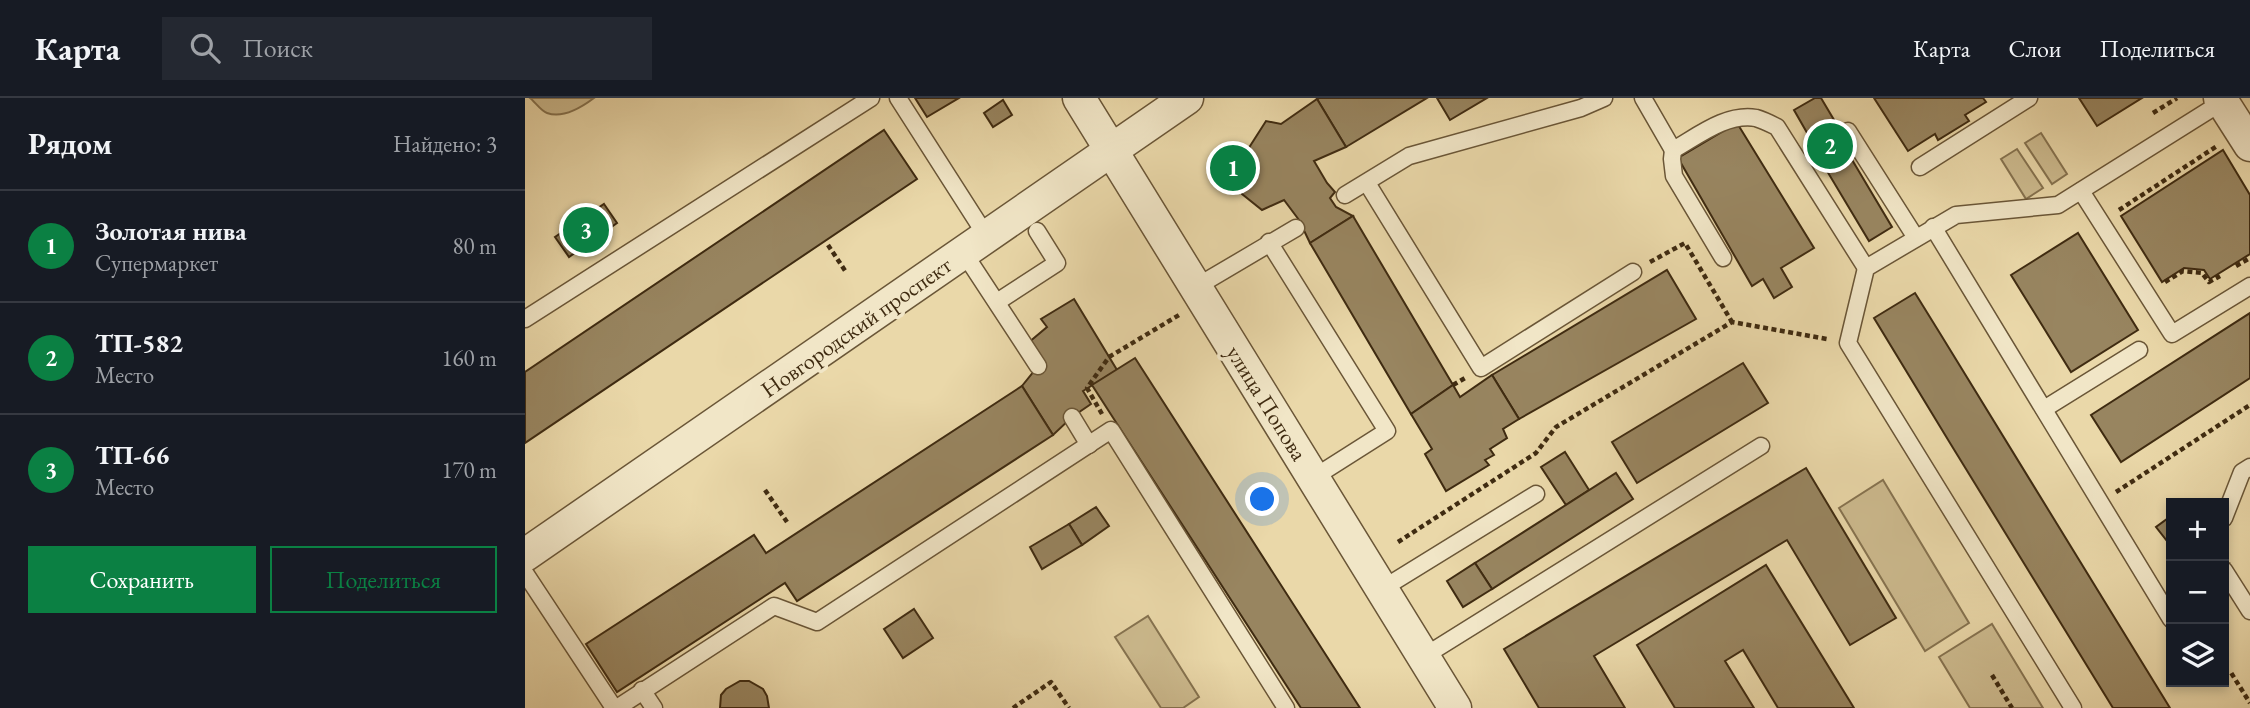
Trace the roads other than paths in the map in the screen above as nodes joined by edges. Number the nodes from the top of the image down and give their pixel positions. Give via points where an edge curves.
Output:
1 (871, 98) edge
2 (898, 98) edge
3 (1079, 98) edge
4 (1187, 98) edge
5 (1604, 98) edge
6 (1643, 98) edge
7 (2029, 98) edge
8 (2224, 99) edge
9 (1848, 131) dead end
10 (2250, 145) edge
11 (1673, 150) junction
12 (1112, 151) junction
13 (1920, 167) dead end
14 (1367, 183) junction
15 (2081, 191) junction
16 (1345, 195) dead end
17 (1933, 227) junction
18 (1297, 228) dead end
19 (1037, 231) dead end
20 (1916, 238) junction
21 (1269, 242) junction
22 (976, 245) junction
23 (1723, 258) dead end
24 (1866, 268) junction
25 (1633, 272) road end
26 (2250, 286) edge
27 (1189, 300) junction
28 (997, 302) junction
29 (525, 319) edge
30 (2139, 350) dead end
31 (1038, 366) dead end
32 (2044, 409) junction
33 (1072, 417) dead end
34 (1089, 445) junction
35 (1761, 446) dead end
36 (2250, 467) edge
37 (1313, 478) junction
38 (1536, 494) dead end
39 (2229, 505) edge
40 (525, 555) edge
41 (525, 573) edge
42 (2229, 578) edge
43 (1382, 589) junction
44 (2166, 611) edge
45 (2250, 611) edge
46 (1423, 657) junction
47 (642, 690) junction
48 (615, 708) edge
49 (655, 708) edge
50 (1286, 708) edge
51 (1455, 708) edge
52 (2073, 708) edge

1 - 29 lane
2 - 22 lane
3 - 12 street, улица Попова
4 - 12 street, Новгородский проспект
5 - 14 lane via 1409,156
6 - 11 lane
7 - 13 lane
8 - 10 street
8 - 15 lane
9 - 20 lane
11 - 23 lane via 1674,176
11 - 24 lane via 1737,118 1758,118 1777,127
12 - 22 street, Новгородский проспект
12 - 27 street, улица Попова
14 - 16 lane
14 - 25 lane via 1481,368
15 - 17 lane via 2058,205 1956,215
15 - 26 lane via 2172,334
17 - 20 lane
17 - 32 lane
18 - 21 lane
19 - 28 lane via 1057,263
20 - 24 lane
21 - 27 lane
21 - 37 lane via 1387,431
22 - 28 lane
22 - 40 street, Новгородский проспект
24 - 52 lane via 1848,343
27 - 37 street, улица Попова
28 - 31 lane
30 - 32 lane
32 - 44 lane
33 - 34 lane
34 - 47 lane via 817,622 775,606
34 - 50 lane via 1111,430
35 - 46 lane
36 - 39 lane via 2242,472
37 - 43 street, улица Попова
38 - 43 lane
41 - 48 lane
42 - 45 lane
43 - 46 street, улица Попова
46 - 51 street, улица Попова
47 - 48 lane
47 - 49 lane

